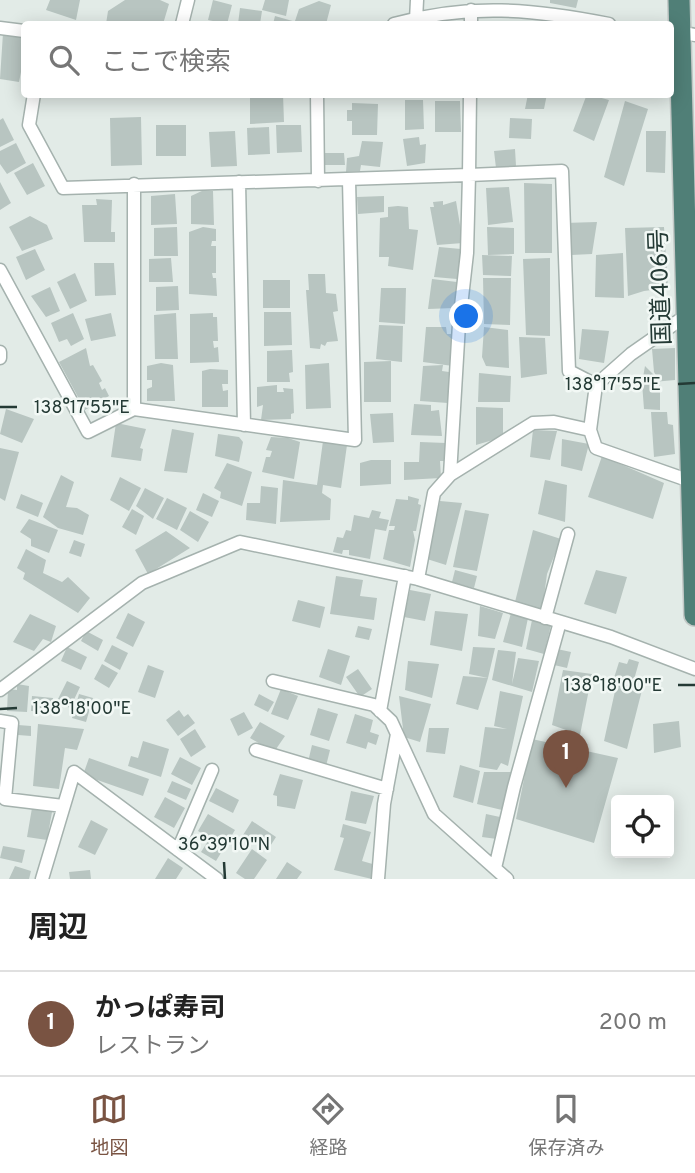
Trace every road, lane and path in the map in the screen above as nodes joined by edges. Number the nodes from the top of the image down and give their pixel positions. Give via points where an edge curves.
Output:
1 (188, 0) edge
2 (417, 0) edge
3 (679, 0) edge
4 (526, 5) edge
5 (471, 10) junction
6 (416, 20) junction
7 (183, 21) edge
8 (410, 21) edge
9 (471, 21) edge
10 (596, 21) edge
11 (0, 28) edge
12 (21, 31) edge
13 (682, 33) edge
14 (33, 98) edge
15 (317, 98) edge
16 (470, 98) edge
17 (469, 175) junction
18 (349, 180) junction
19 (318, 181) junction
20 (239, 182) junction
21 (134, 184) junction
22 (0, 270) edge
23 (691, 324) edge
24 (0, 352) edge
25 (0, 358) edge
26 (596, 385) junction
27 (134, 409) junction
28 (244, 425) junction
29 (590, 430) junction
30 (450, 475) junction
31 (693, 482) junction
32 (568, 534) dead end
33 (411, 578) junction
34 (695, 615) edge
35 (545, 618) junction
36 (560, 622) junction
37 (695, 669) edge
38 (273, 681) dead end
39 (0, 690) edge
40 (380, 710) junction
41 (0, 722) edge
42 (397, 734) junction
43 (256, 750) dead end
44 (212, 770) dead end
45 (387, 789) junction
46 (64, 806) junction
47 (178, 850) junction
48 (495, 869) junction
49 (42, 879) edge
50 (217, 879) edge
51 (378, 879) edge
52 (508, 879) edge

1 - 7 street
2 - 6 street
3 - 13 highway, 国道406号
4 - 5 street
4 - 10 street
5 - 6 street
5 - 9 street
6 - 8 street
11 - 12 street
13 - 23 highway, 国道406号
14 - 21 street via 29,124 63,188
15 - 19 street
16 - 17 street
17 - 18 street
17 - 26 street via 562,171 569,371
17 - 30 street
18 - 19 street
18 - 28 street via 355,440
19 - 20 street
20 - 21 street
20 - 28 street
21 - 27 street
22 - 27 street via 88,432
23 - 26 street via 631,354
23 - 31 highway, 国道406号
24 - 25 street
26 - 29 street
27 - 28 street
29 - 30 street via 554,422 533,423
29 - 31 street via 596,448
30 - 33 street via 435,492
31 - 34 highway, 国道406号
32 - 35 street
33 - 35 street
33 - 39 street via 240,542 142,583
33 - 40 street
35 - 36 street
36 - 37 street via 611,636
36 - 48 street
38 - 40 street
40 - 42 street
41 - 46 street via 12,723 5,799
42 - 45 street
42 - 48 street via 434,814
43 - 45 street
44 - 47 street
45 - 51 street
46 - 47 street via 74,772
46 - 49 street
47 - 50 street
48 - 52 street

